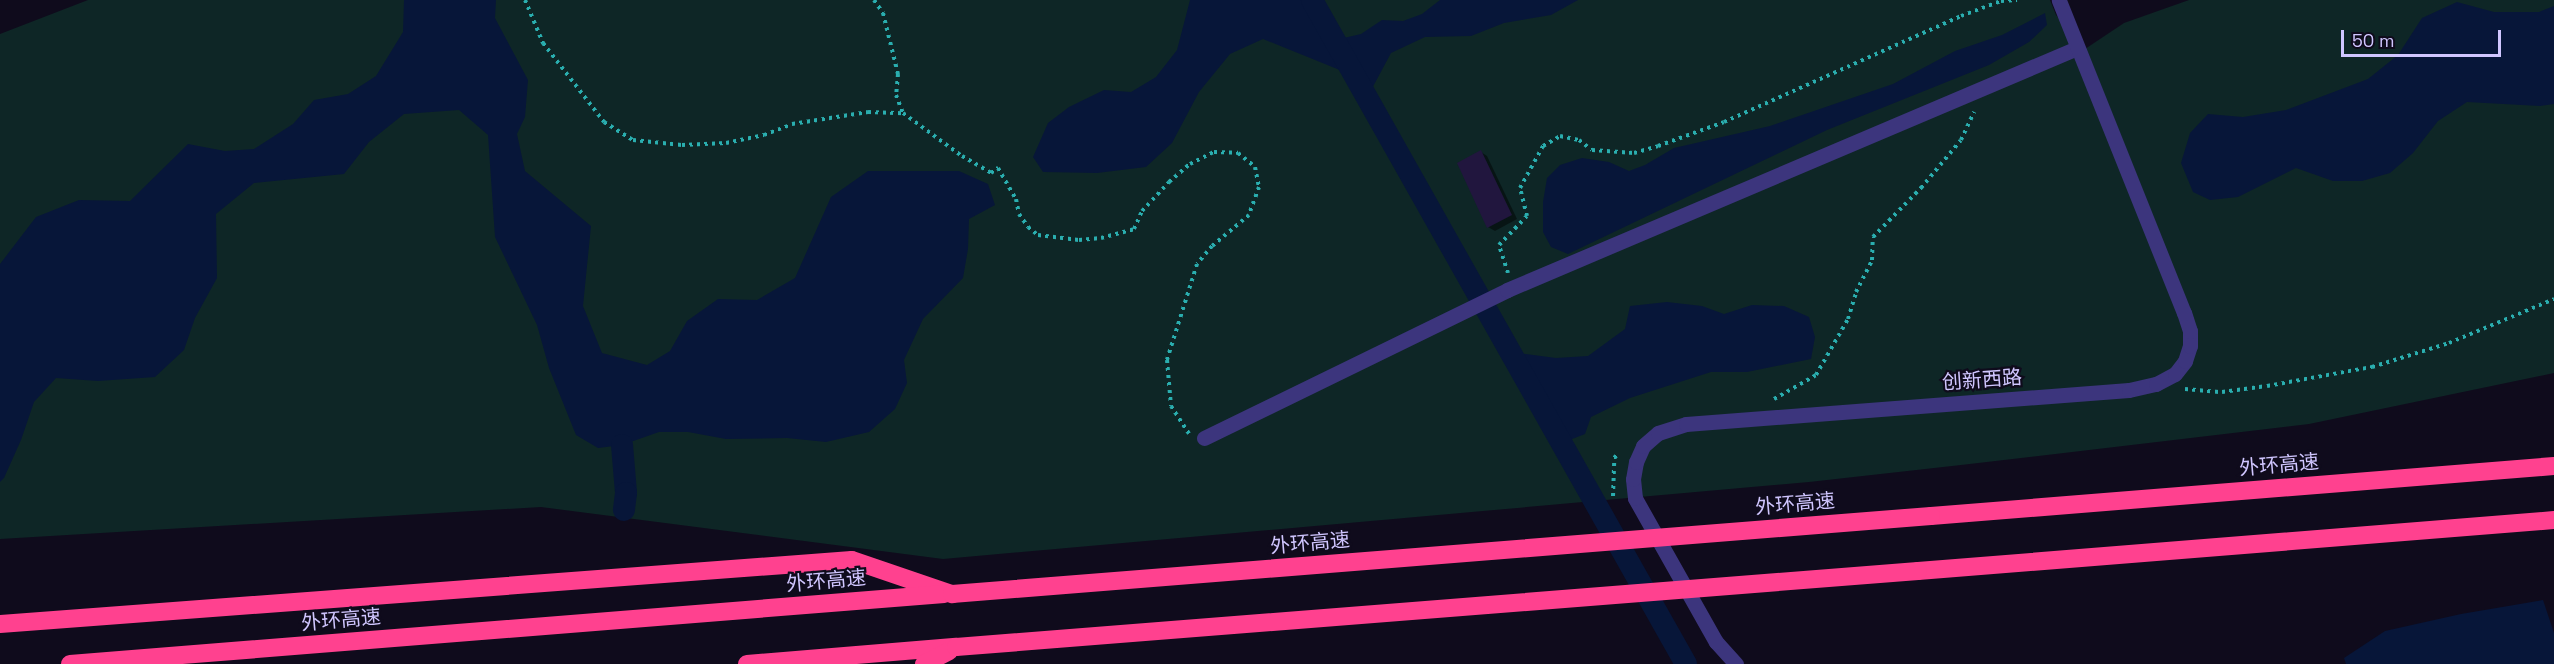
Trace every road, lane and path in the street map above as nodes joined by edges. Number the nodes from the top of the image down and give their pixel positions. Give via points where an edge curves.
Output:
1 (525, 0) edge
2 (874, 0) edge
3 (2017, 0) edge
4 (2059, 0) edge
5 (2077, 48) junction
6 (1977, 90) junction
7 (903, 113) junction
8 (1512, 288) junction
9 (2554, 299) edge
10 (2178, 389) dead end
11 (1763, 401) dead end
12 (1204, 438) joint
13 (1623, 450) dead end
14 (2554, 466) edge
15 (1613, 496) dead end
16 (2554, 520) edge
17 (952, 594) junction
18 (0, 624) edge
19 (956, 647) junction
20 (70, 664) edge
21 (747, 664) edge
22 (924, 664) edge
23 (1736, 664) edge

1 - 7 path via 543,43 604,122 633,140 726,143 792,124 868,112
2 - 7 path via 883,13 898,74 896,94
3 - 8 path via 2001,1 1930,28 1724,122 1658,147 1634,153 1592,150 1579,140 1560,136 1543,146 1529,168 1520,188 1527,216 1499,245
4 - 5 street, 创新西路
5 - 6 street
5 - 23 street, 创新西路 via 2184,313 2190,331 2185,361 2175,374 2156,384 2129,390 1686,424 1658,433 1643,446 1636,462 1635,498 1716,642
6 - 8 street
6 - 11 path via 1974,112 1961,140 1874,237 1872,260 1848,319 1816,375
7 - 12 path via 991,173 998,168 1028,227 1047,236 1079,240 1134,229 1142,211 1169,182 1190,164 1214,152 1238,153 1255,167 1259,187 1249,215 1197,264 1167,360 1171,406 1190,435
8 - 12 street
9 - 10 path via 2449,343 2372,367 2222,392
13 - 15 path via 1614,459
14 - 17 highway, 外环高速, bridge
16 - 19 highway, bridge
17 - 18 highway via 852,560
17 - 20 highway, 外环高速
19 - 21 highway
19 - 22 highway

